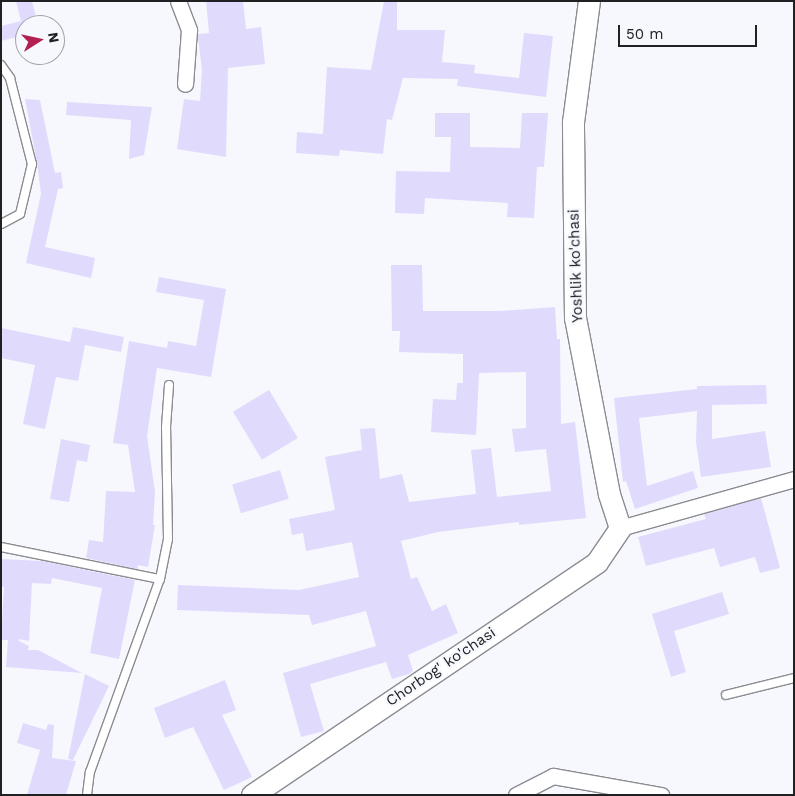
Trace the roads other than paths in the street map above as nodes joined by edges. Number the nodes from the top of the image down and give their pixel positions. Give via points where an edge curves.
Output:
1 (178, 1) edge
2 (590, 1) edge
3 (1, 65) edge
4 (185, 84) dead end
5 (1, 224) edge
6 (169, 385) dead end
7 (794, 480) edge
8 (620, 528) junction
9 (1, 547) edge
10 (160, 579) junction
11 (794, 678) edge
12 (726, 695) dead end
13 (87, 795) edge
14 (252, 795) edge
15 (516, 795) edge
16 (661, 795) edge

1 - 4 street via 189,30
2 - 8 street, Yoshlik ko'chasi via 573,122 576,318 609,494
3 - 5 lane via 10,78 32,164 20,214
6 - 10 lane via 166,427 168,539
7 - 8 street
8 - 14 street, Chorbog' ko'chasi via 597,562
9 - 10 lane
10 - 13 lane via 90,772
11 - 12 lane
15 - 16 street via 553,776

